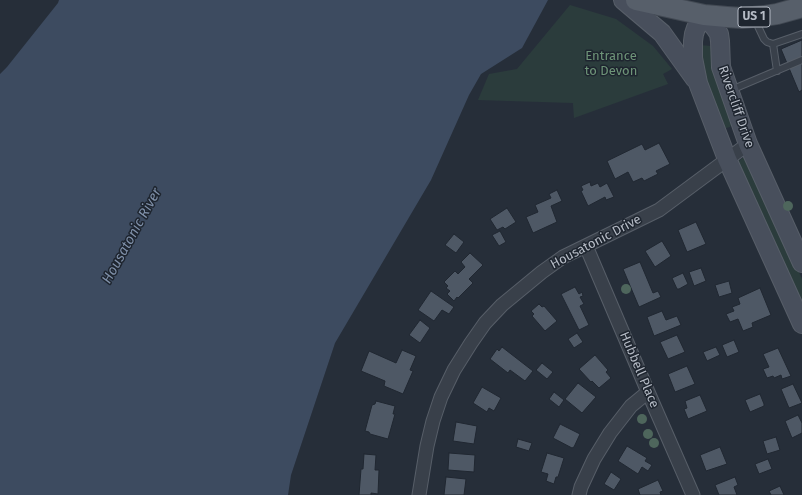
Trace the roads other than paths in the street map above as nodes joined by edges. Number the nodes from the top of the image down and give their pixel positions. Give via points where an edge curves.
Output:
1 (623, 0) edge
2 (636, 0) edge
3 (802, 7) edge
4 (704, 16) junction
5 (754, 17) junction
6 (802, 34) edge
7 (773, 44) junction
8 (802, 60) edge
9 (777, 71) junction
10 (698, 83) junction
11 (729, 91) junction
12 (748, 144) junction
13 (727, 159) junction
14 (586, 246) junction
15 (802, 263) edge
16 (802, 324) edge
17 (648, 392) junction
18 (419, 495) edge
19 (579, 495) edge
20 (693, 495) edge

1 - 10 street, Rivercliff Drive via 662,33
2 - 4 main road, US 1
3 - 5 main road, US 1
4 - 5 main road, US 1
4 - 10 street, Rivercliff Drive via 696,28 693,41 693,58
4 - 11 street, Rivercliff Drive via 719,34 720,67
5 - 7 lane via 764,39
6 - 7 lane
7 - 9 lane
8 - 9 lane
9 - 11 lane
10 - 13 street, Rivercliff Drive
11 - 12 street, Rivercliff Drive
12 - 13 street, Housatonic Drive
12 - 15 street, Rivercliff Drive
13 - 14 street, Housatonic Drive via 659,210
13 - 16 street, Rivercliff Drive
14 - 17 street, Hubbell Place
14 - 18 street, Housatonic Drive via 542,272 507,300 485,323 471,343 441,397 427,446
17 - 19 street via 630,406 610,433 594,459
17 - 20 street, Hubbell Place

